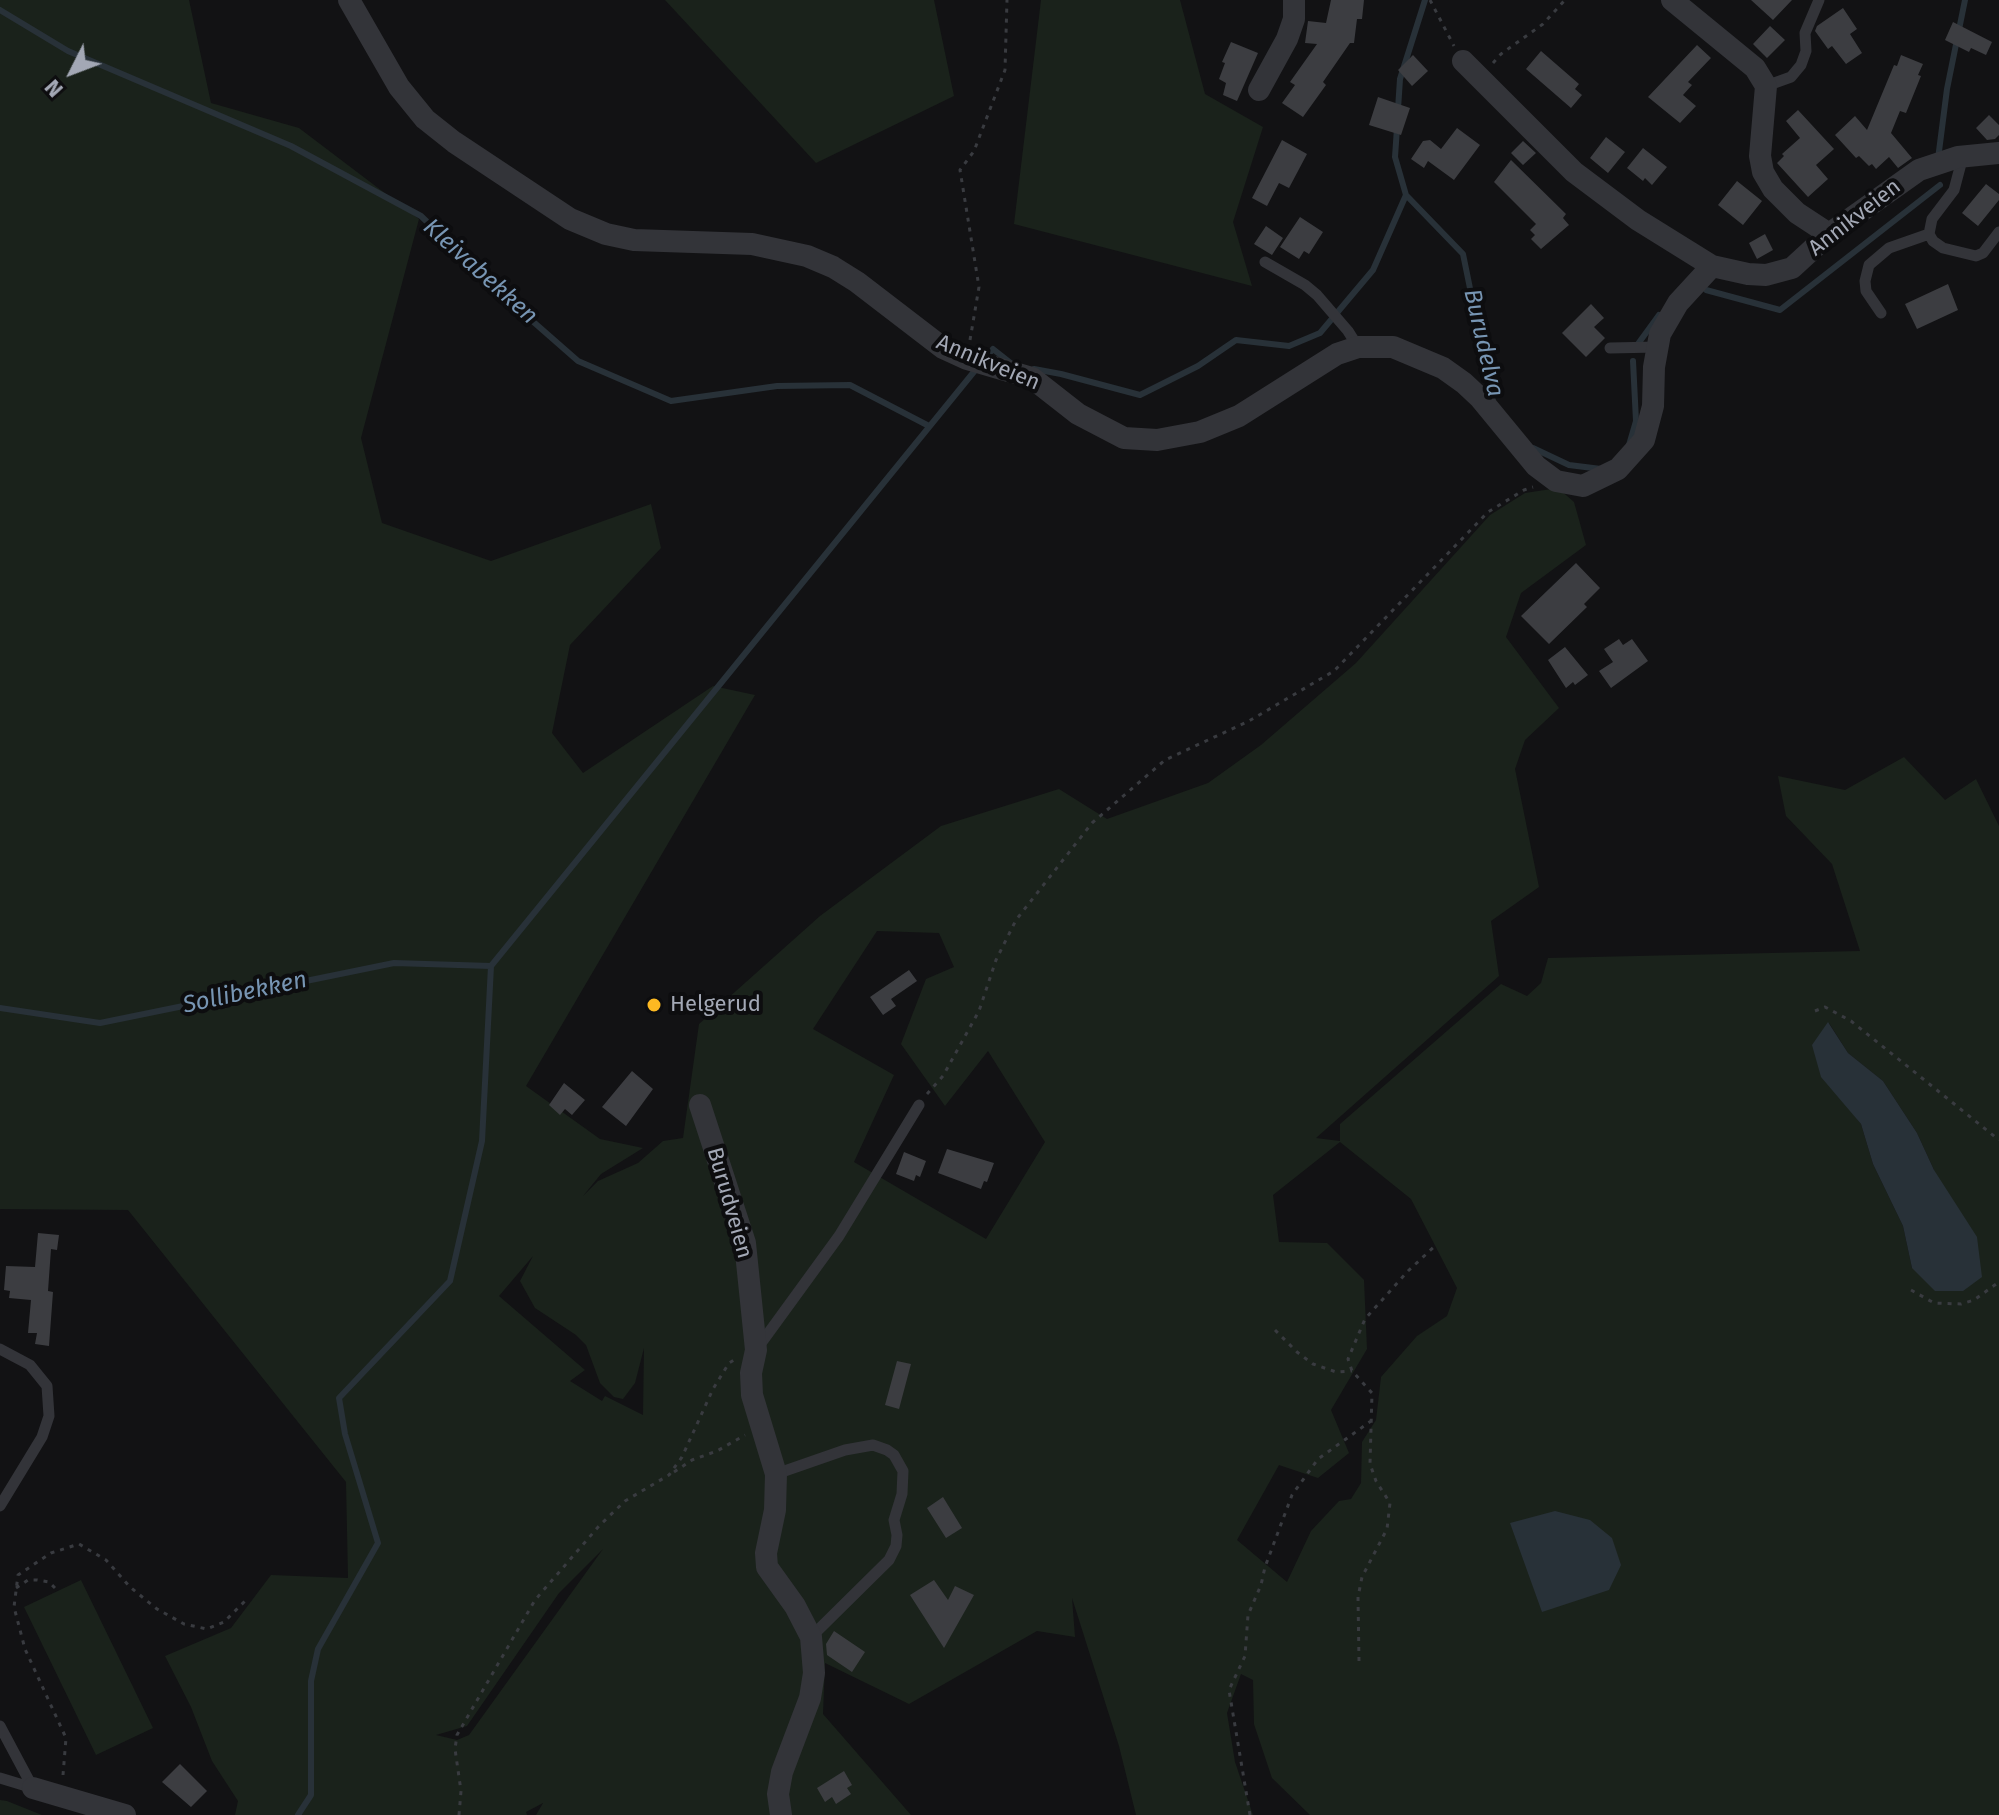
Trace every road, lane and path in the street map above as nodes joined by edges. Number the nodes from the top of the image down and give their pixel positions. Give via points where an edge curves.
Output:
1 (349, 0) edge
2 (1007, 0) edge
3 (1294, 0) edge
4 (1430, 0) edge
5 (1565, 0) edge
6 (1672, 0) edge
7 (1819, 0) edge
8 (1463, 61) joint
9 (1481, 79) junction
10 (1766, 86) junction
11 (1259, 90) dead end
12 (1999, 153) edge
13 (1953, 159) junction
14 (1999, 232) edge
15 (1829, 234) junction
16 (1929, 234) junction
17 (1265, 262) dead end
18 (1701, 278) junction
19 (1881, 313) dead end
20 (1641, 346) junction
21 (1358, 347) junction
22 (1610, 348) dead end
23 (967, 359) junction
24 (1556, 481) junction
25 (1815, 1011) dead end
26 (700, 1105) dead end
27 (919, 1105) joint
28 (1999, 1140) edge
29 (1436, 1245) dead end
30 (1999, 1282) edge
31 (1911, 1290) dead end
32 (1275, 1330) dead end
33 (0, 1349) edge
34 (756, 1350) junction
35 (1352, 1371) junction
36 (1373, 1420) junction
37 (761, 1425) junction
38 (776, 1474) junction
39 (669, 1475) junction
40 (0, 1506) edge
41 (16, 1588) junction
42 (58, 1591) dead end
43 (247, 1599) dead end
44 (811, 1637) junction
45 (1359, 1661) dead end
46 (0, 1726) edge
47 (0, 1778) edge
48 (33, 1788) junction
49 (57, 1795) junction
50 (125, 1815) edge
51 (459, 1815) edge
52 (781, 1815) edge
53 (1250, 1815) edge

1 - 23 street, Annikveien via 399,87 425,119 570,219 634,240 752,244 807,256 845,274 916,330
2 - 23 path via 1005,70 974,151 960,170 979,287
3 - 11 street via 1287,39
4 - 8 path
5 - 9 path via 1543,24 1501,54
6 - 10 street via 1755,68
7 - 10 lane via 1805,33 1801,65 1791,77
8 - 9 street, Annikveien
9 - 18 street, Annikveien via 1574,172 1638,220
10 - 15 street via 1763,172 1797,213
12 - 13 street, Annikveien
13 - 15 street, Annikveien via 1905,179
13 - 16 lane via 1954,190 1932,219
14 - 16 lane via 1976,256 1943,248
15 - 18 street, Annikveien via 1781,273
16 - 19 lane via 1889,248 1869,265 1866,291
17 - 21 lane via 1305,285 1328,306
18 - 20 street
20 - 22 lane
20 - 24 street via 1650,422 1644,440 1605,478 1583,486
21 - 23 street, Annikveien via 1319,364 1239,416 1200,432 1157,440 1124,438 1097,426 1032,378
21 - 24 street, Annikveien via 1393,347 1443,368 1480,398
24 - 27 path via 1524,490 1488,512 1334,671 1249,721 1165,760 1092,823 1016,920 979,1011 943,1076
25 - 28 path via 1825,1007 1851,1021
26 - 34 street, Burudveien via 745,1243
27 - 34 lane, Burudveien via 839,1236
29 - 35 path via 1365,1319 1348,1359
30 - 31 path via 1961,1304 1934,1303
32 - 35 path via 1313,1364
33 - 40 lane via 30,1365 47,1386 49,1416
34 - 37 street, Burudveien via 752,1395
34 - 39 path via 729,1363
35 - 36 path via 1372,1393
36 - 45 path via 1370,1464 1390,1513 1362,1577
36 - 53 path via 1318,1459 1292,1495 1248,1615 1245,1656 1229,1690
37 - 38 street, Burudveien
37 - 39 path
38 - 44 street, Burudveien via 767,1567
38 - 44 lane via 873,1445 894,1455 903,1471 894,1520 896,1546 889,1560
39 - 51 path via 625,1501 535,1600 457,1735
41 - 42 path via 37,1580
41 - 43 path via 18,1575 51,1553 79,1544 106,1560 157,1609 184,1624 207,1629 224,1622
41 - 49 path via 14,1607 25,1649 66,1738
44 - 52 street, Burudveien via 810,1698 782,1772
46 - 48 lane
47 - 48 lane
48 - 49 street
49 - 50 street

